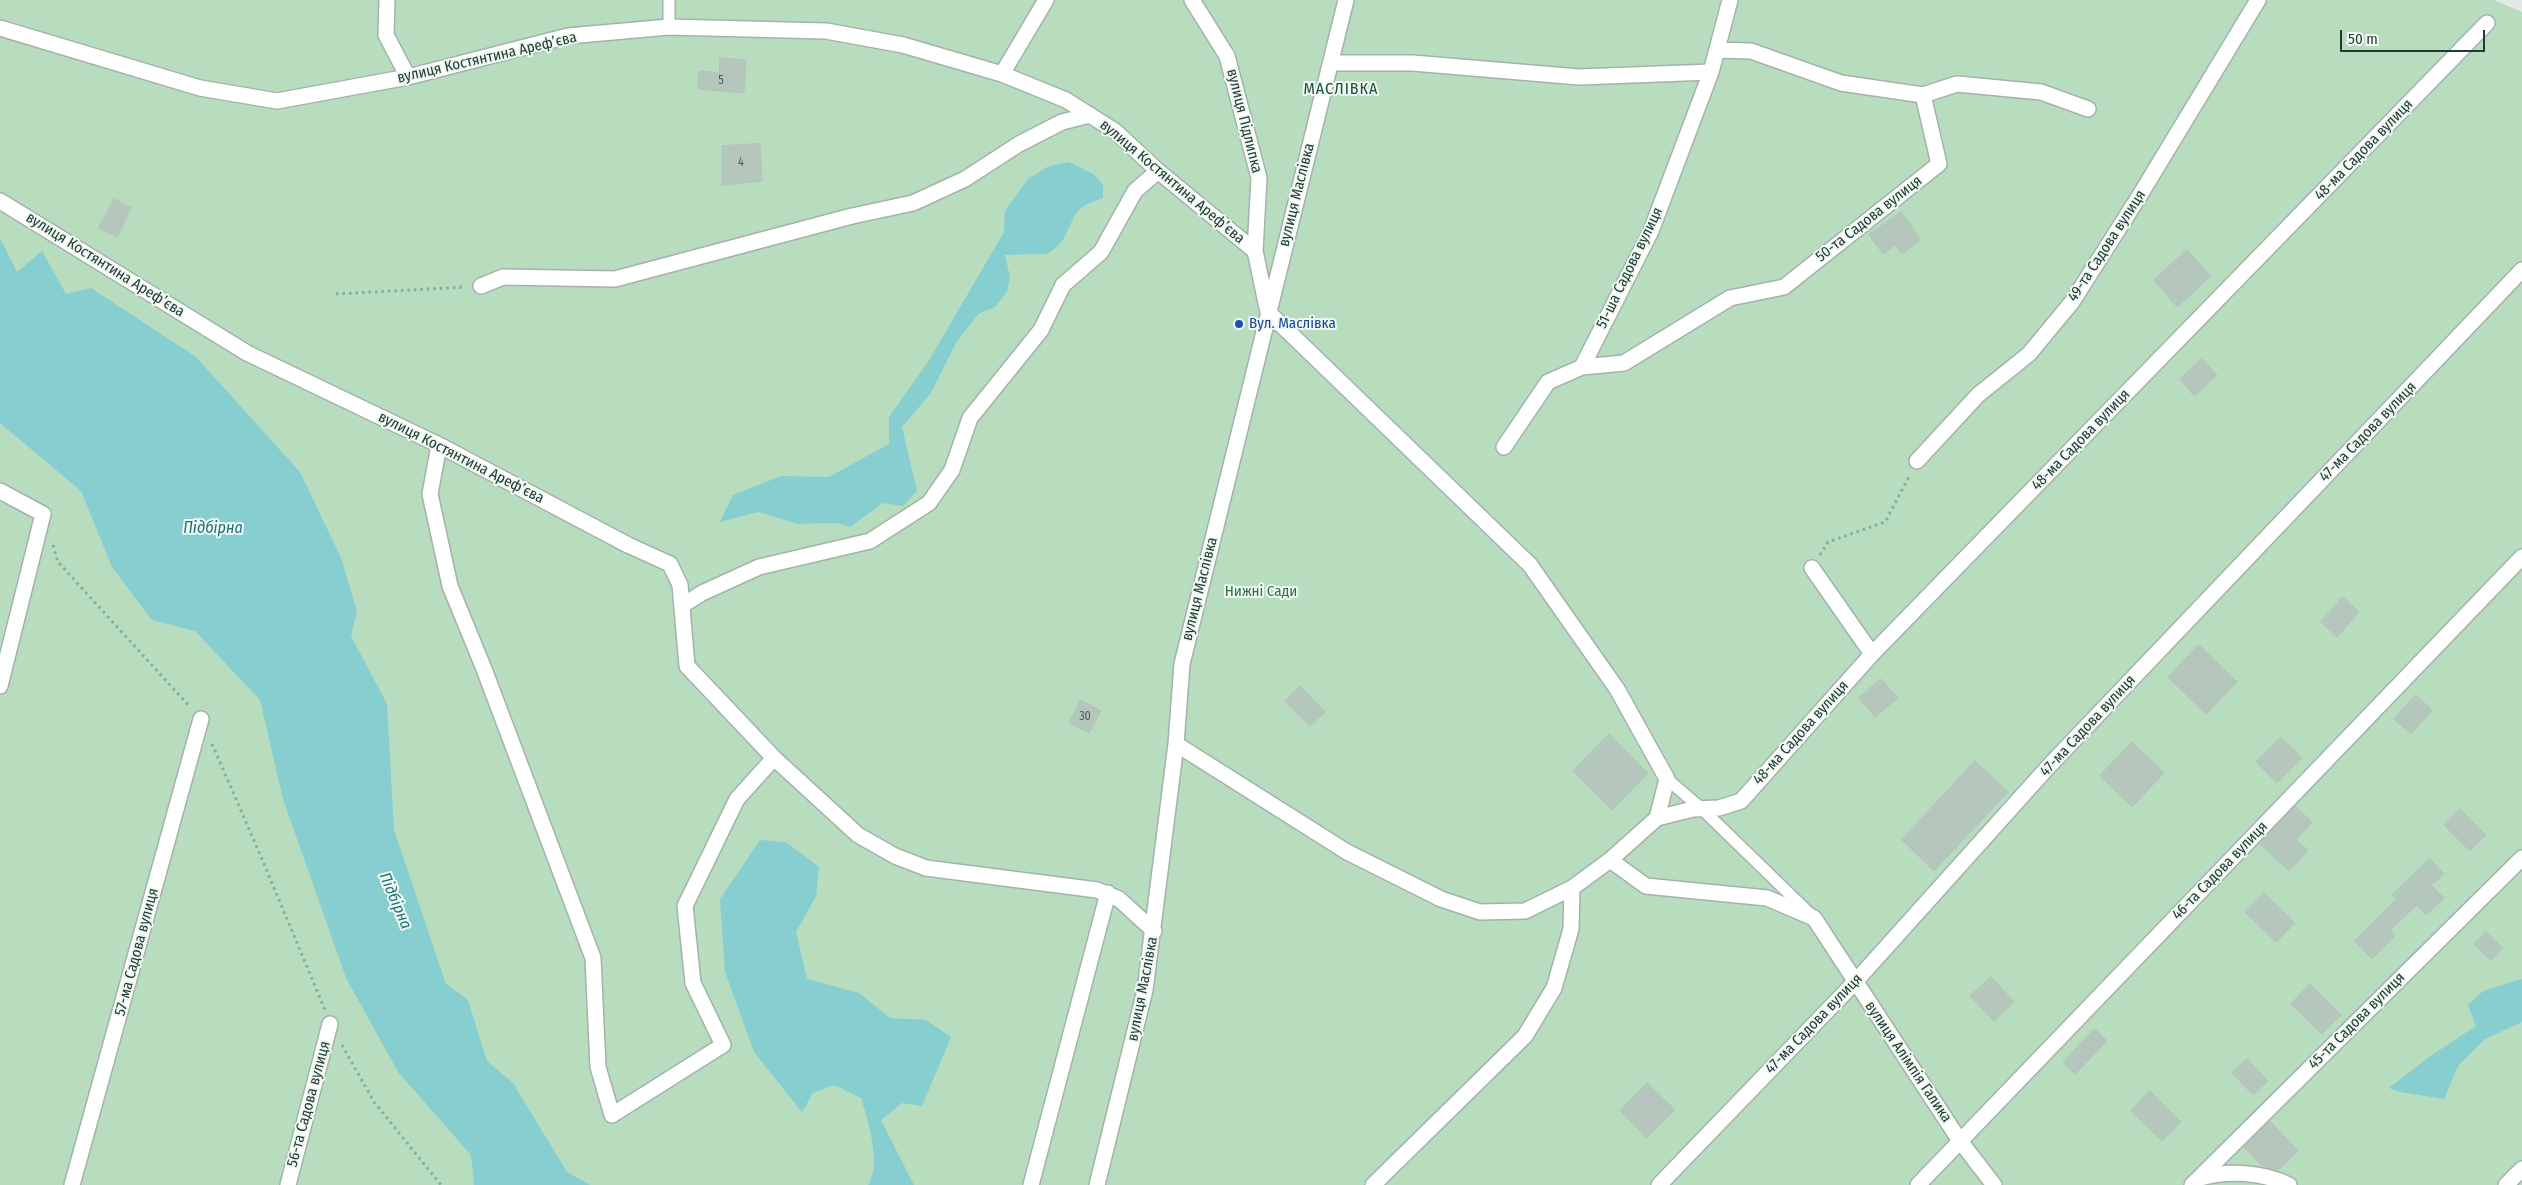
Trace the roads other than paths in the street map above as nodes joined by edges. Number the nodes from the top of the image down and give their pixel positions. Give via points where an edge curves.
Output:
1 (387, 0) edge
2 (669, 0) edge
3 (1046, 0) edge
4 (1192, 0) edge
5 (1346, 0) edge
6 (1730, 0) edge
7 (2258, 0) edge
8 (2487, 23) dead end
9 (669, 27) junction
10 (0, 28) edge
11 (1717, 50) junction
12 (1331, 63) junction
13 (1712, 72) junction
14 (1002, 74) junction
15 (408, 77) junction
16 (1923, 95) junction
17 (2088, 109) dead end
18 (1090, 115) junction
19 (1158, 171) junction
20 (0, 201) edge
21 (1255, 251) junction
22 (2522, 270) edge
23 (481, 286) road end
24 (1268, 312) junction
25 (1582, 367) junction
26 (439, 445) junction
27 (1504, 447) dead end
28 (1917, 461) road end
29 (0, 491) edge
30 (2522, 557) edge
31 (1812, 568) road end
32 (683, 605) junction
33 (1872, 654) junction
34 (0, 686) edge
35 (201, 719) road end
36 (1176, 744) junction
37 (774, 758) junction
38 (1667, 779) junction
39 (1702, 809) junction
40 (1657, 818) junction
41 (2522, 858) edge
42 (1610, 860) junction
43 (1572, 888) junction
44 (1108, 894) junction
45 (1814, 918) junction
46 (1154, 931) junction
47 (1855, 982) junction
48 (330, 1024) road end
49 (1960, 1141) junction
50 (2522, 1169) edge
51 (2196, 1181) edge
52 (72, 1185) edge
53 (288, 1185) edge
54 (1031, 1185) edge
55 (1097, 1185) edge
56 (1373, 1185) edge
57 (1659, 1185) edge
58 (1918, 1185) edge
59 (1994, 1185) edge
60 (2289, 1185) edge
61 (2506, 1185) edge

1 - 15 street via 386,35
2 - 9 lane
3 - 14 street
4 - 21 street, вулиця Підлипка via 1227,56 1259,178
5 - 12 street, вулиця Маслівка
6 - 11 street, 51-ша Садова вулиця
7 - 28 street, 49-та Садова вулиця via 2072,302 2029,354 1978,395
8 - 33 street, 48-ма Садова вулиця
9 - 14 street, вулиця Костянтина Арефʼєва via 826,31 903,45
9 - 15 street, вулиця Костянтина Арефʼєва via 568,36
10 - 15 street, вулиця Костянтина Арефʼєва via 200,88 277,101
11 - 13 street, 51-ша Садова вулиця
11 - 16 street via 1751,51 1841,83
12 - 13 street via 1413,63 1579,77
12 - 24 street, вулиця Маслівка
13 - 25 street, 51-ша Садова вулиця via 1651,231
14 - 18 street, вулиця Костянтина Арефʼєва via 1066,100
16 - 17 street via 1957,84 2041,92
16 - 25 street, 50-та Садова вулиця via 1939,164 1784,287 1730,298 1624,362
18 - 19 street, вулиця Костянтина Арефʼєва via 1115,131
18 - 23 street, вулиця Костянтина Арефʼєва via 1062,122 1019,144 965,179 913,203 615,279 503,277
19 - 21 street, вулиця Костянтина Арефʼєва
19 - 32 street via 1134,191 1101,252 1063,286 1041,330 970,418 952,470 929,503 870,541 759,566
20 - 26 street, вулиця Костянтина Арефʼєва via 247,353
21 - 24 street, вулиця Підлипка
22 - 47 street, 47-ма Садова вулиця via 2049,766
24 - 36 street, вулиця Маслівка via 1182,664
24 - 38 street via 1530,565 1617,689
25 - 27 street via 1548,382
26 - 32 street, вулиця Костянтина Арефʼєва via 670,564 680,585
26 - 37 street via 430,494 450,586 593,958 598,1067 612,1114 723,1044 693,983 685,906 737,799
29 - 34 street via 42,514
30 - 49 street, 46-та Садова вулиця
31 - 33 street
32 - 37 street, вулиця Костянтина Арефʼєва via 687,666
33 - 39 street, 48-ма Садова вулиця via 1741,801
35 - 52 street, 57-ма Садова вулиця
36 - 43 street via 1346,852 1441,899 1480,912 1525,911
36 - 46 street, вулиця Маслівка
37 - 44 street, вулиця Костянтина Арефʼєва via 858,835 895,856 926,868
38 - 39 lane
38 - 40 street
39 - 40 street, 48-ма Садова вулиця
39 - 45 lane
40 - 42 street
41 - 51 street, 45-та Садова вулиця
42 - 43 street
42 - 45 street via 1646,886 1767,898
43 - 56 street via 1571,929 1554,988 1525,1036
44 - 46 street, вулиця Костянтина Арефʼєва via 1120,899
44 - 54 street
45 - 47 street, вулиця Алімпія Галика
46 - 55 street, вулиця Маслівка via 1145,990
47 - 49 street, вулиця Алімпія Галика
47 - 57 street, 47-ма Садова вулиця
48 - 53 street, 56-та Садова вулиця
49 - 58 street, 46-та Садова вулиця
49 - 59 street, вулиця Алімпія Галика
50 - 61 street
51 - 60 street via 2217,1173 2252,1174

